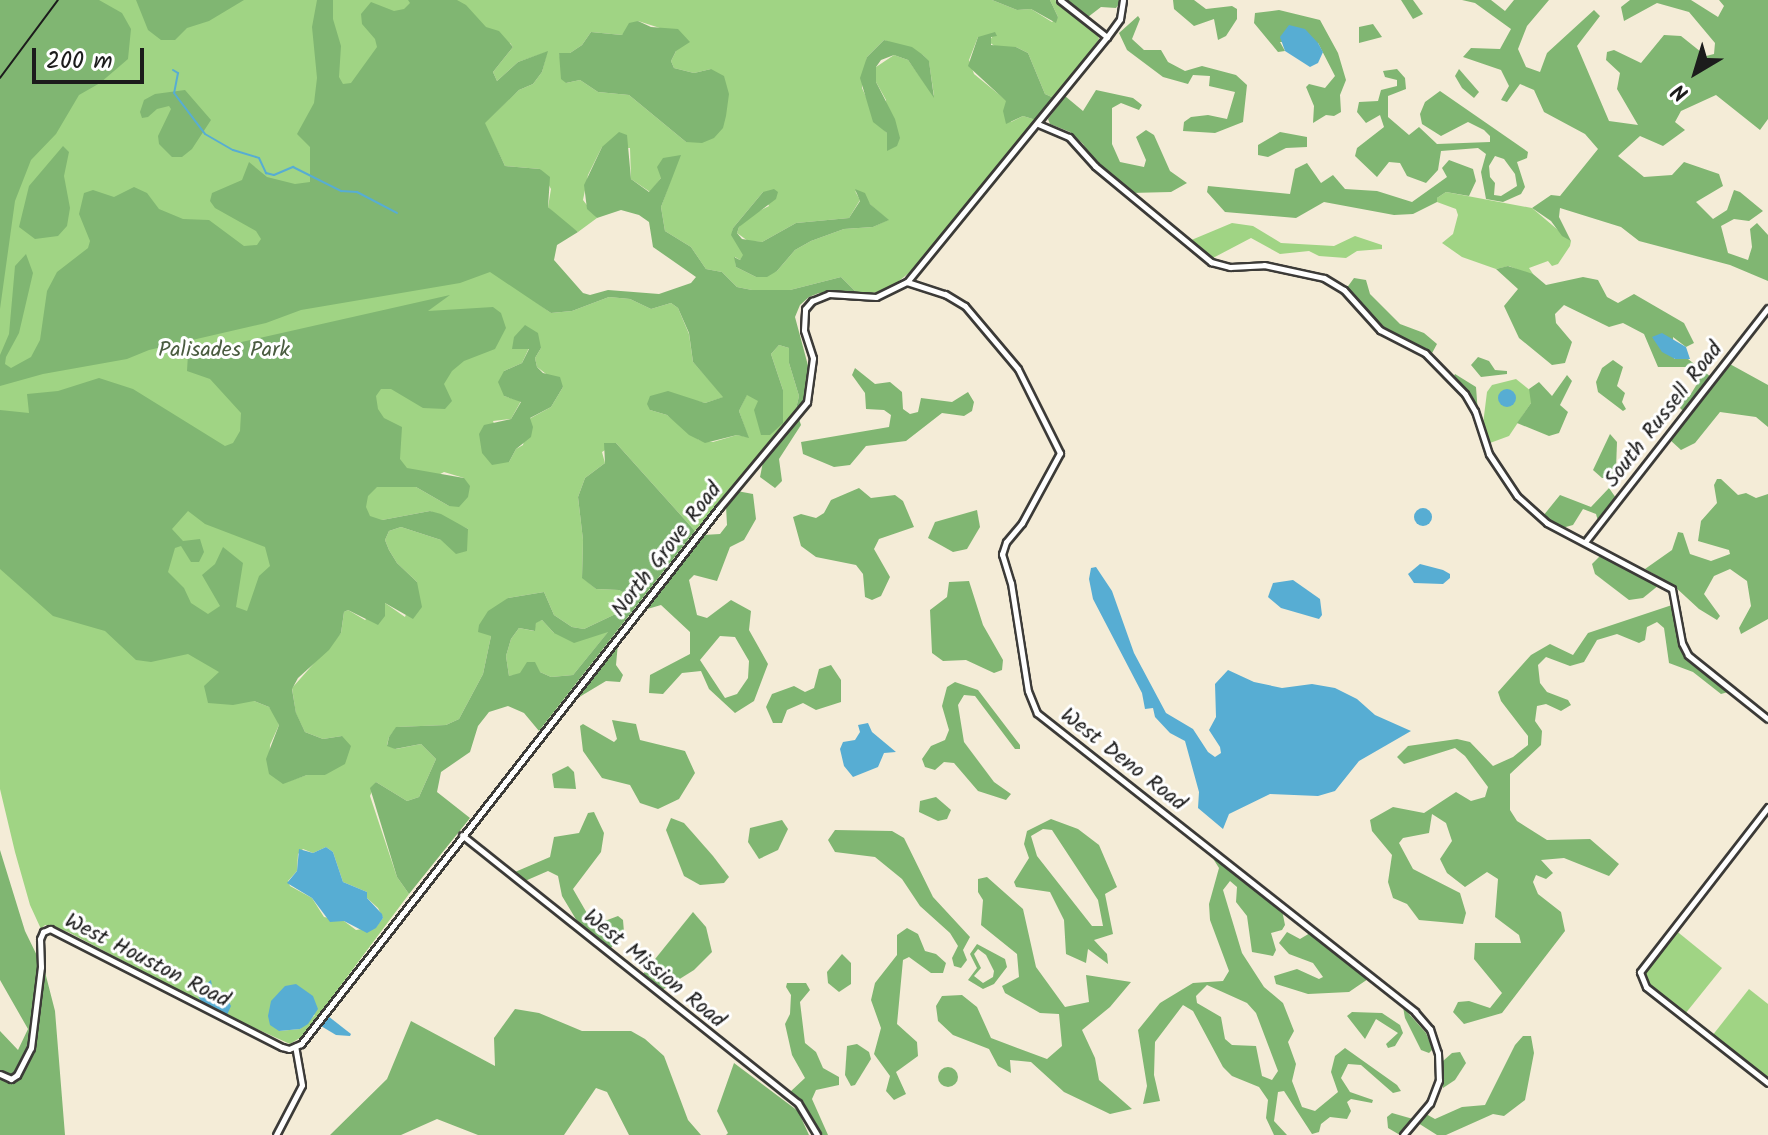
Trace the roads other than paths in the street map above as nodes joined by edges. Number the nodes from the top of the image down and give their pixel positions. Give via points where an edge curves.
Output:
1 (1060, 0) edge
2 (1123, 0) edge
3 (1107, 37) junction
4 (1038, 124) junction
5 (907, 282) junction
6 (1768, 308) edge
7 (1585, 542) junction
8 (1768, 719) edge
9 (1768, 807) edge
10 (462, 835) junction
11 (298, 1046) junction
12 (0, 1074) edge
13 (1768, 1083) edge
14 (276, 1135) edge
15 (817, 1135) edge
16 (1403, 1135) edge

1 - 3 street
2 - 3 street, North Grove Road via 1120,19
3 - 4 street, North Grove Road
4 - 5 street, North Grove Road
4 - 7 street via 1069,137 1095,166 1211,262 1295,270 1344,290 1380,330 1425,353 1464,393 1489,454 1517,496 1547,523
5 - 10 street, North Grove Road via 876,297 829,294 805,309 804,330 813,358 807,402
5 - 16 street, West Deno Road via 965,306 1018,369 1060,453 1002,554 1028,691 1037,713 1430,1029 1438,1053 1437,1092
6 - 7 street, South Russell Road
7 - 8 street via 1672,589 1688,655
9 - 13 street via 1640,972 1646,987
10 - 11 street, North Grove Road
10 - 15 street, West Mission Road via 798,1103
11 - 12 street, West Houston Road via 282,1047 67,935 48,930 40,939 31,1048 17,1075 11,1079
11 - 14 street via 302,1085

